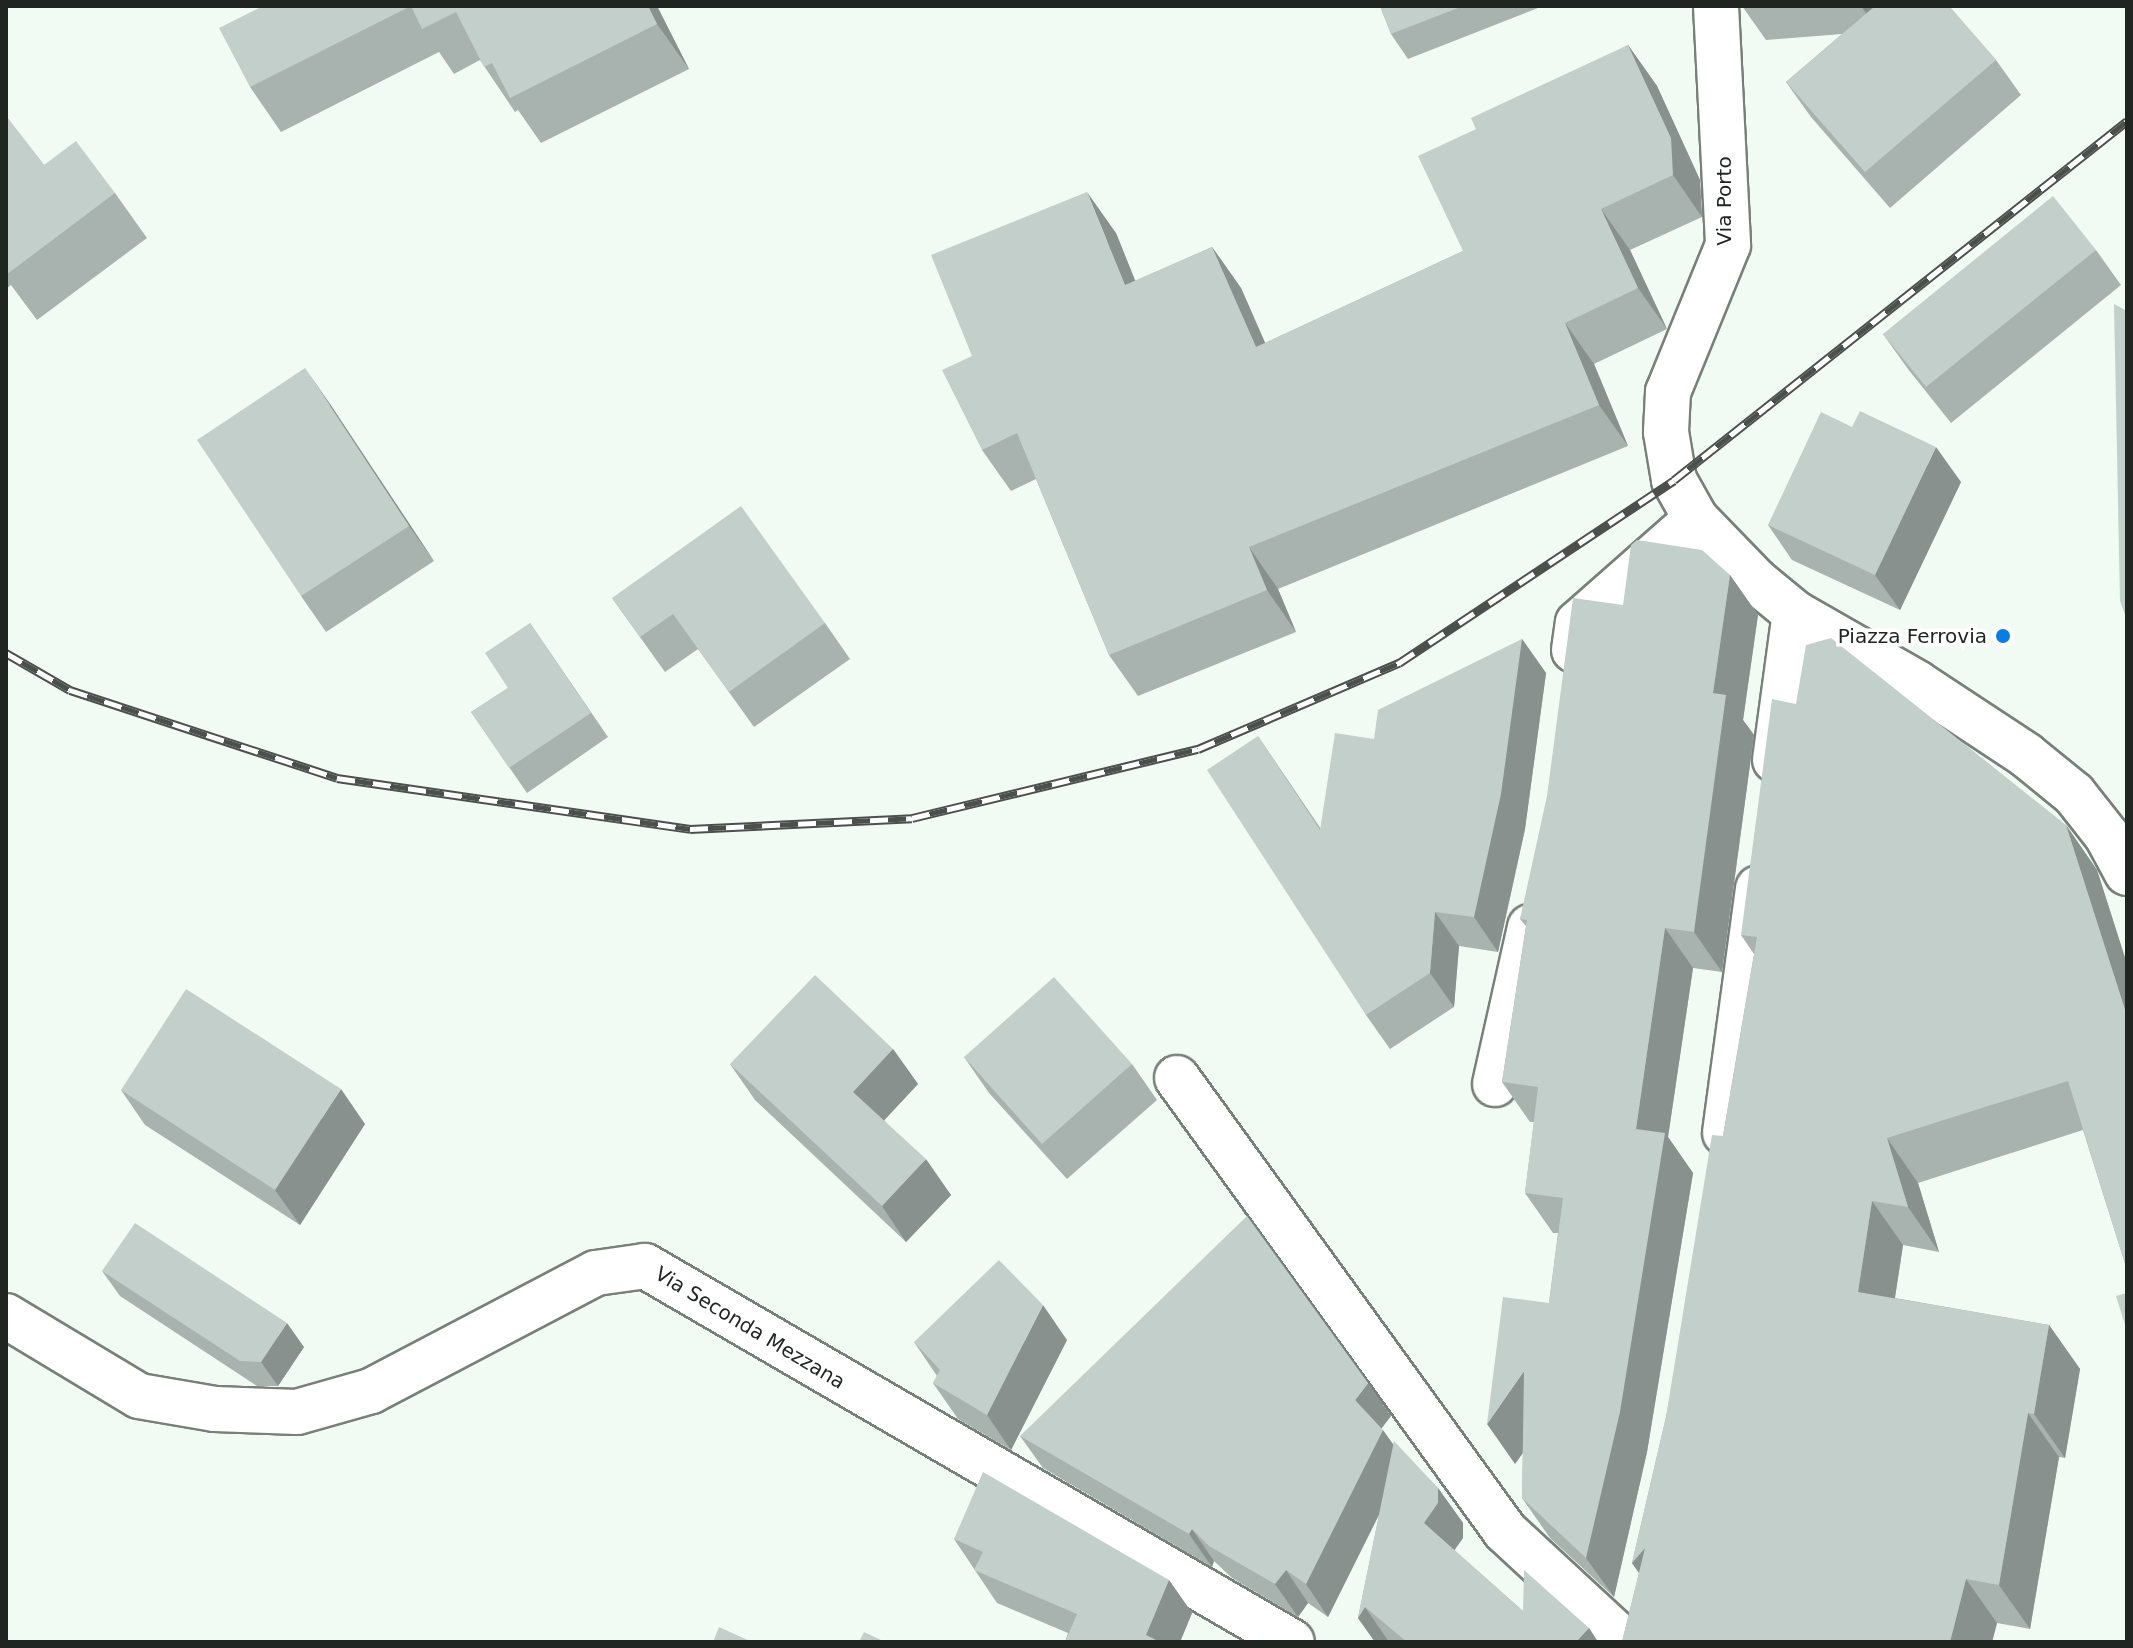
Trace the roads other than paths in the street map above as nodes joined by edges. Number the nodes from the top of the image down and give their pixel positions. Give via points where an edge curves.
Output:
1 (1716, 6) edge
2 (1696, 519) junction
3 (1795, 613) junction
4 (1567, 692) edge
5 (1770, 800) edge
6 (1764, 847) edge
7 (2127, 873) edge
8 (1537, 892) edge
9 (1177, 1078) dead end
10 (1495, 1084) dead end
11 (1718, 1176) edge
12 (6, 1316) edge
13 (1640, 1596) edge
14 (1292, 1642) edge
15 (1627, 1642) edge

1 - 2 street, Via Porto via 1728,245 1668,392 1666,432 1674,480
2 - 3 street
2 - 4 street via 1578,623
3 - 5 street
3 - 7 street via 2026,755 2074,794 2107,836
6 - 11 street
8 - 10 street
9 - 15 street via 1505,1531
12 - 14 street, Via Seconda Mezzana via 139,1396 215,1409 297,1412 371,1391 596,1273 645,1266
13 - 15 street

